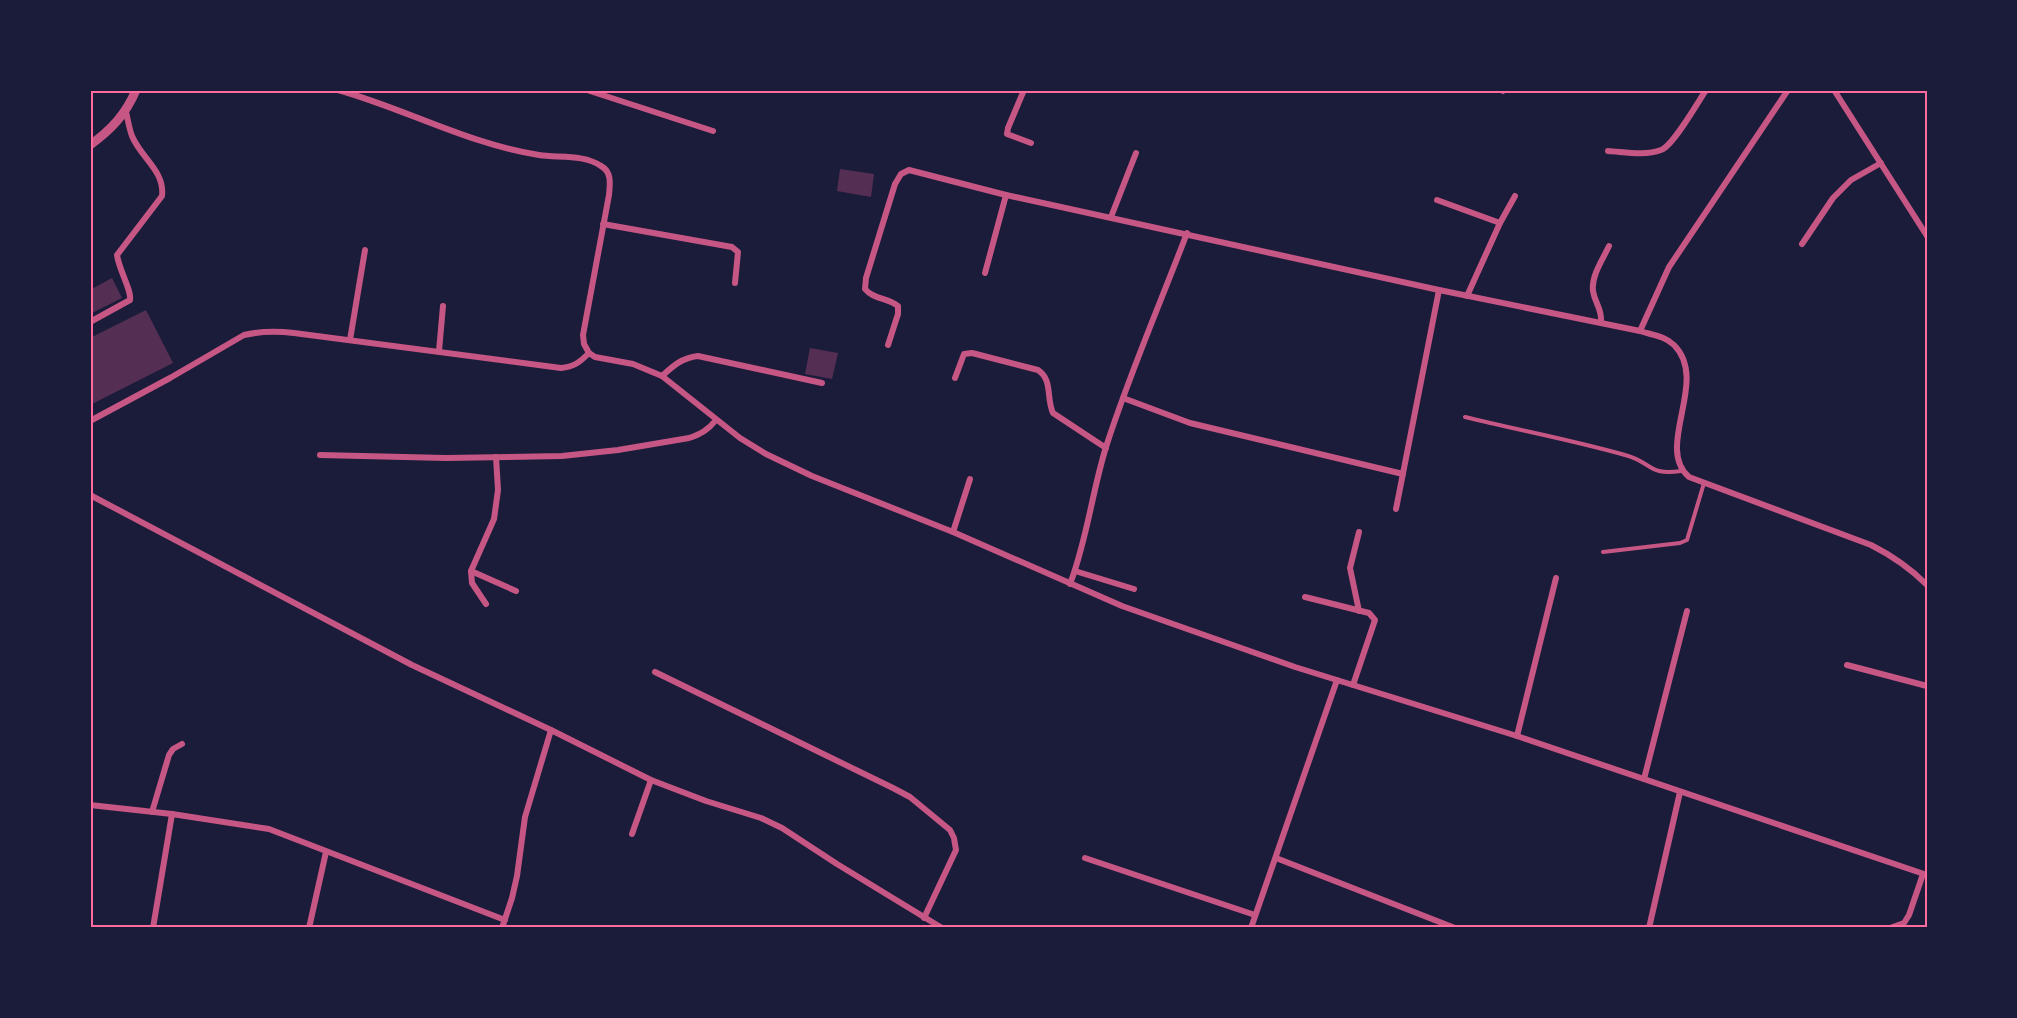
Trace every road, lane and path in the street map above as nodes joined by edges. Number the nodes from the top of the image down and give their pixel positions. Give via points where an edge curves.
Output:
1 (136, 90) edge
2 (338, 90) edge
3 (587, 90) edge
4 (1024, 90) edge
5 (1706, 90) edge
6 (1788, 90) edge
7 (1834, 90) edge
8 (126, 112) junction
9 (713, 131) dead end
10 (1031, 143) dead end
11 (90, 145) edge
12 (1608, 151) dead end
13 (1136, 153) dead end
14 (1881, 163) junction
15 (1006, 195) junction
16 (1515, 196) dead end
17 (1437, 200) dead end
18 (1111, 218) junction
19 (603, 224) junction
20 (1500, 224) junction
21 (1187, 233) junction
22 (1927, 236) edge
23 (1802, 244) dead end
24 (1609, 246) dead end
25 (365, 250) dead end
26 (985, 273) dead end
27 (735, 284) dead end
28 (1439, 290) junction
29 (1467, 296) junction
30 (443, 306) dead end
31 (90, 322) edge
32 (1601, 322) junction
33 (1640, 331) junction
34 (350, 340) junction
35 (888, 345) dead end
36 (440, 351) junction
37 (589, 353) junction
38 (662, 376) junction
39 (955, 378) dead end
40 (822, 383) dead end
41 (1123, 398) junction
42 (1466, 417) dead end
43 (716, 420) junction
44 (90, 421) edge
45 (1106, 448) junction
46 (320, 455) dead end
47 (496, 457) junction
48 (1681, 471) junction
49 (1403, 474) junction
50 (970, 479) dead end
51 (1704, 483) junction
52 (90, 495) edge
53 (1396, 509) dead end
54 (953, 532) junction
55 (1359, 532) dead end
56 (1603, 552) dead end
57 (471, 571) junction
58 (1075, 571) junction
59 (1556, 578) dead end
60 (1070, 584) junction
61 (1927, 585) edge
62 (1134, 589) dead end
63 (516, 591) dead end
64 (1305, 597) dead end
65 (486, 604) dead end
66 (1359, 610) junction
67 (1687, 611) dead end
68 (1847, 665) dead end
69 (655, 672) dead end
70 (1337, 680) junction
71 (1353, 685) junction
72 (1927, 686) edge
73 (551, 730) junction
74 (1517, 736) junction
75 (182, 744) dead end
76 (1644, 779) junction
77 (651, 780) junction
78 (1680, 792) junction
79 (90, 805) edge
80 (152, 812) junction
81 (172, 814) junction
82 (632, 834) dead end
83 (326, 852) junction
84 (1085, 858) dead end
85 (1276, 858) junction
86 (1925, 874) edge
87 (1255, 915) junction
88 (924, 918) junction
89 (505, 920) junction
90 (153, 928) edge
91 (309, 928) edge
92 (502, 928) edge
93 (942, 928) edge
94 (1251, 928) edge
95 (1455, 928) edge
96 (1649, 928) edge
97 (1890, 928) edge

1 - 8 street
2 - 19 street via 512,150 596,162 609,173
3 - 9 street
4 - 10 street via 1007,134
5 - 12 street via 1662,150
6 - 33 street via 1669,267
7 - 14 street
8 - 11 street
8 - 31 street via 132,137 159,175 162,196 117,255 121,274 132,294 130,300
13 - 18 street
14 - 22 street
14 - 23 street via 1851,180 1833,198
15 - 18 street
15 - 26 street
15 - 35 street via 919,171 901,174 865,289 898,306
16 - 20 street
17 - 20 street
18 - 21 street
19 - 27 street via 732,247 738,252
19 - 37 street via 584,322 584,344
20 - 29 street
21 - 28 street
21 - 41 street
24 - 32 street via 1593,280
25 - 34 street
28 - 29 street
28 - 49 street
29 - 32 street
30 - 36 street
32 - 33 street
33 - 48 street via 1664,338 1675,346 1686,371 1676,453
34 - 36 street
34 - 44 street via 269,331 244,335
36 - 37 street via 561,368 580,363
37 - 38 street
38 - 40 street via 678,361 698,356
38 - 43 street
39 - 45 street via 964,354 1038,370 1048,382 1053,413
41 - 45 street
41 - 49 street via 1190,423
42 - 48 lane via 1628,456 1654,471
43 - 47 street via 701,434 618,450
43 - 54 street via 766,454 812,476
45 - 58 street
46 - 47 street
47 - 57 street via 498,496 494,519
48 - 51 street
49 - 53 street
50 - 54 street
51 - 56 lane via 1687,540
51 - 61 street via 1871,545 1893,556
52 - 73 street via 412,665
54 - 60 street
55 - 66 street via 1350,567
57 - 63 street
57 - 65 street via 472,583
58 - 60 street
58 - 62 street
59 - 74 street
60 - 70 street via 1177,627
64 - 66 street
66 - 71 street via 1375,620
67 - 76 street
68 - 72 street
69 - 88 street via 910,797 950,830 956,850
70 - 71 street
70 - 85 street
71 - 74 street
73 - 77 street
73 - 89 street via 525,817 517,876
74 - 76 street
75 - 80 street via 169,754
76 - 78 street
77 - 82 street
77 - 88 street via 782,828
78 - 86 street
78 - 96 street
79 - 80 street
80 - 81 street
81 - 83 street via 269,829
81 - 90 street
83 - 89 street
83 - 91 street
84 - 87 street
85 - 87 street
85 - 95 street
86 - 97 street via 1904,923
87 - 94 street
88 - 93 street
89 - 92 street

